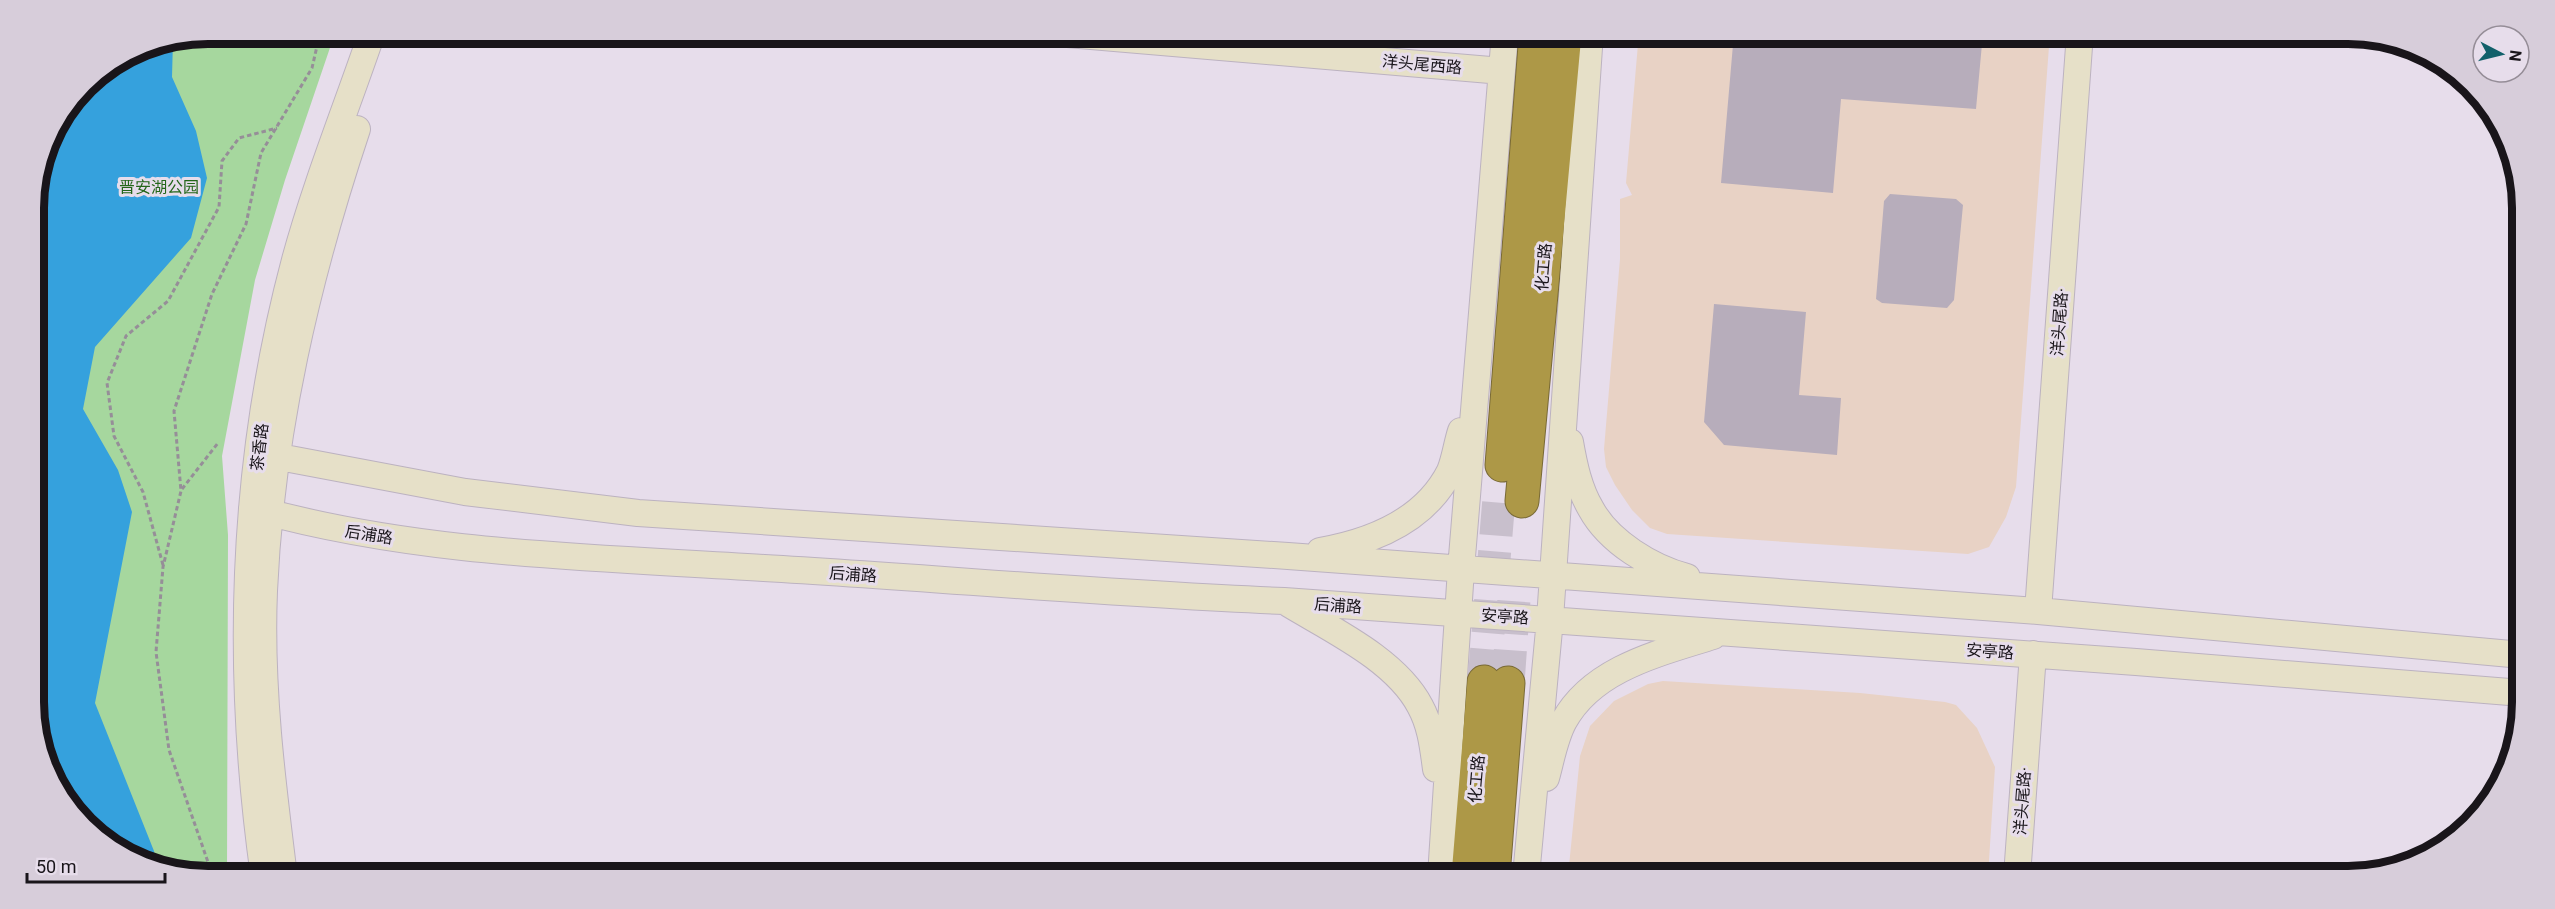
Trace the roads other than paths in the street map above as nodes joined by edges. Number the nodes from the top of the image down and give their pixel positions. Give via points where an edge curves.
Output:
1 (368, 44) edge
2 (384, 44) edge
3 (1185, 44) edge
4 (1504, 44) edge
5 (1535, 44) edge
6 (1564, 44) edge
7 (1589, 44) edge
8 (2079, 44) edge
9 (1502, 71) junction
10 (1478, 366) junction
11 (1564, 411) junction
12 (267, 455) junction
13 (262, 510) junction
14 (1288, 556) junction
15 (1461, 569) junction
16 (1553, 575) junction
17 (1728, 588) junction
18 (1284, 601) junction
19 (2038, 611) junction
20 (1458, 613) junction
21 (1550, 619) junction
22 (1725, 632) junction
23 (2033, 654) junction
24 (2512, 654) edge
25 (2512, 692) edge
26 (1444, 821) junction
27 (1531, 824) junction
28 (1442, 865) edge
29 (1470, 865) edge
30 (1493, 865) edge
31 (1527, 865) edge
32 (2018, 865) edge
33 (263, 866) edge
34 (283, 866) edge

1 - 12 main road, 茶香路 via 302,236 280,328
2 - 12 main road, 茶香路 via 317,256
3 - 9 main road, 洋头尾西路
4 - 9 main road
5 - 6 highway, 化工路 via 1511,499
7 - 11 main road
8 - 19 main road, 洋头尾路·
9 - 10 main road
10 - 14 main road via 1450,470 1420,511 1398,526 1344,547
10 - 15 main road
11 - 16 main road
11 - 17 main road via 1576,471 1591,510 1616,538 1668,572
12 - 13 main road, 茶香路
12 - 14 main road via 465,492 638,513
13 - 18 main road, 后浦路 via 382,537 548,554 1158,596
13 - 33 main road, 茶香路 via 246,606 246,691
13 - 34 main road, 茶香路 via 266,702
14 - 15 main road
15 - 16 main road
15 - 20 main road
16 - 17 main road
16 - 21 main road
17 - 19 main road
18 - 20 main road, 后浦路
18 - 26 main road via 1350,640 1403,681 1432,734
19 - 24 main road
20 - 21 main road, 安亭路
20 - 26 main road
21 - 22 main road, 安亭路
21 - 27 main road
22 - 23 main road, 安亭路
22 - 27 main road via 1628,666 1581,696 1563,722
23 - 25 main road, 安亭路
23 - 32 main road, 洋头尾路·
26 - 28 main road
27 - 31 main road
29 - 30 highway, 化工路 via 1496,682

